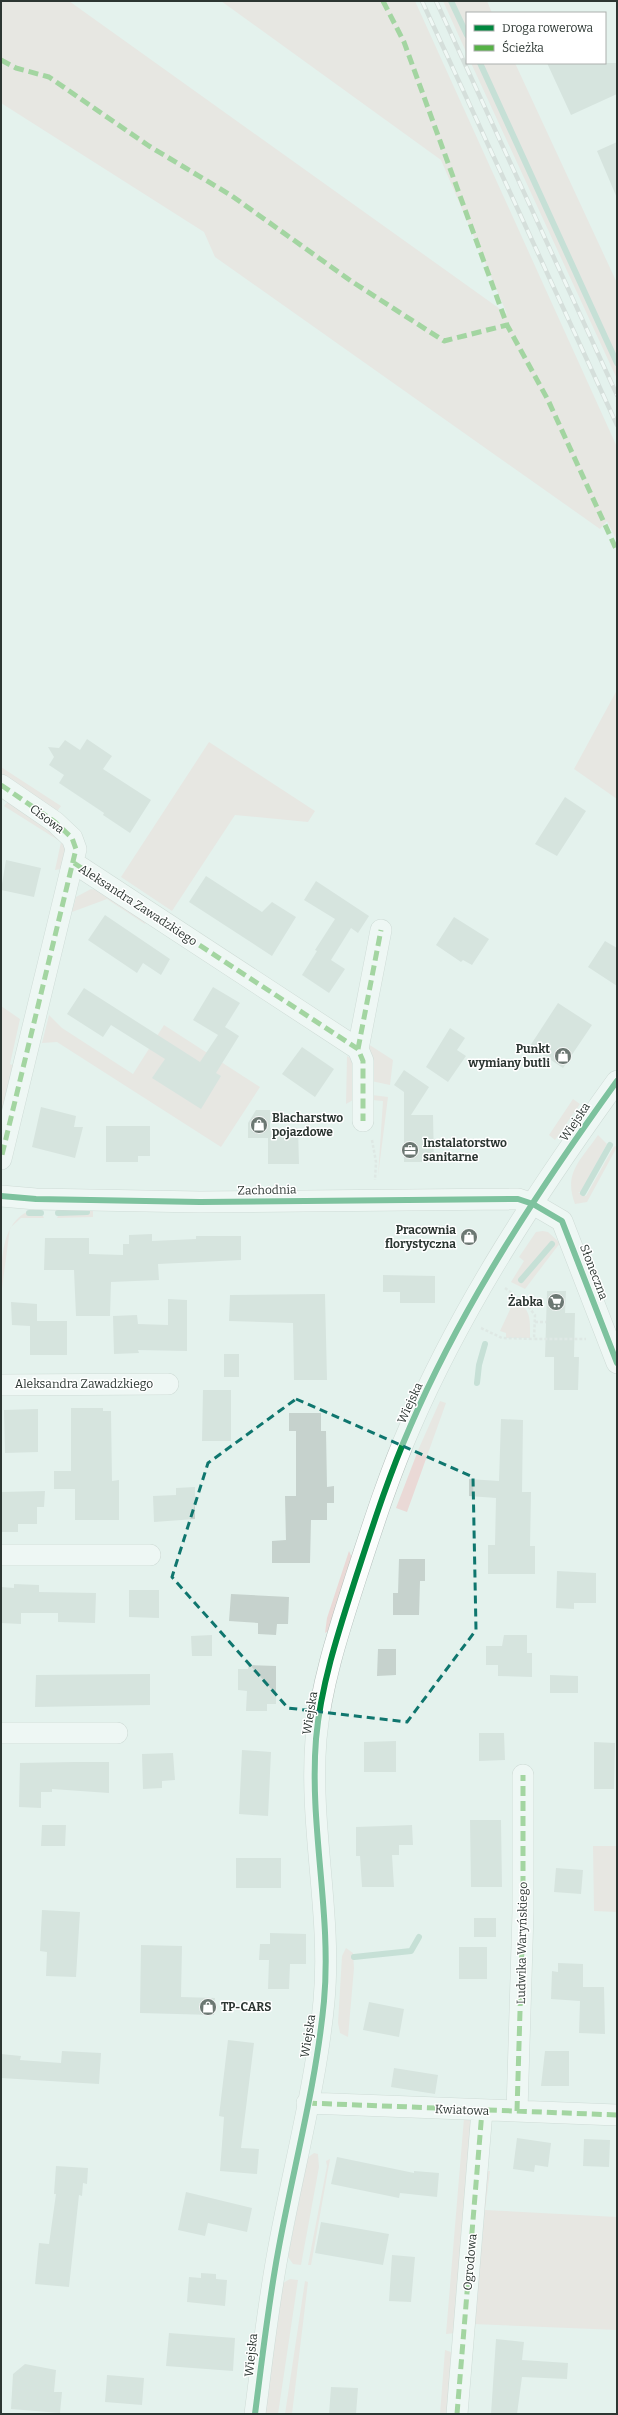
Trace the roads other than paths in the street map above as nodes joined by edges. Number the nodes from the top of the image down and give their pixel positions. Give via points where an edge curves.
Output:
1 (1, 786) edge
2 (74, 863) junction
3 (381, 930) dead end
4 (358, 1049) junction
5 (617, 1081) edge
6 (363, 1121) road end
7 (1, 1159) edge
8 (1, 1196) edge
9 (533, 1204) junction
10 (617, 1363) edge
11 (168, 1384) dead end
12 (1, 1385) edge
13 (150, 1554) dead end
14 (1, 1555) edge
15 (1, 1733) edge
16 (117, 1733) dead end
17 (523, 1775) dead end
18 (308, 2103) junction
19 (482, 2111) junction
20 (517, 2111) junction
21 (617, 2115) edge
22 (255, 2414) edge
23 (457, 2414) edge

1 - 2 street, Cisowa via 55,822 72,838 76,850
2 - 4 street, Aleksandra Zawadzkiego
2 - 7 street, Aleksandra Zawadzkiego
3 - 4 street
4 - 6 street via 363,1060
5 - 9 street, Wiejska
8 - 9 street, Zachodnia via 200,1202 489,1198 518,1199
9 - 10 street, Słoneczna via 562,1221
9 - 18 street, Wiejska via 464,1320 411,1425 371,1532 330,1668 319,1715 315,1770 315,1810 326,1950 324,1999
11 - 12 street, Aleksandra Zawadzkiego
13 - 14 street
15 - 16 street
17 - 20 street, Ludwika Waryńskiego via 523,1912
18 - 19 street, Kwiatowa
18 - 22 street, Wiejska via 264,2333
19 - 20 street, Kwiatowa
19 - 23 street, Ogrodowa
20 - 21 street, Kwiatowa

